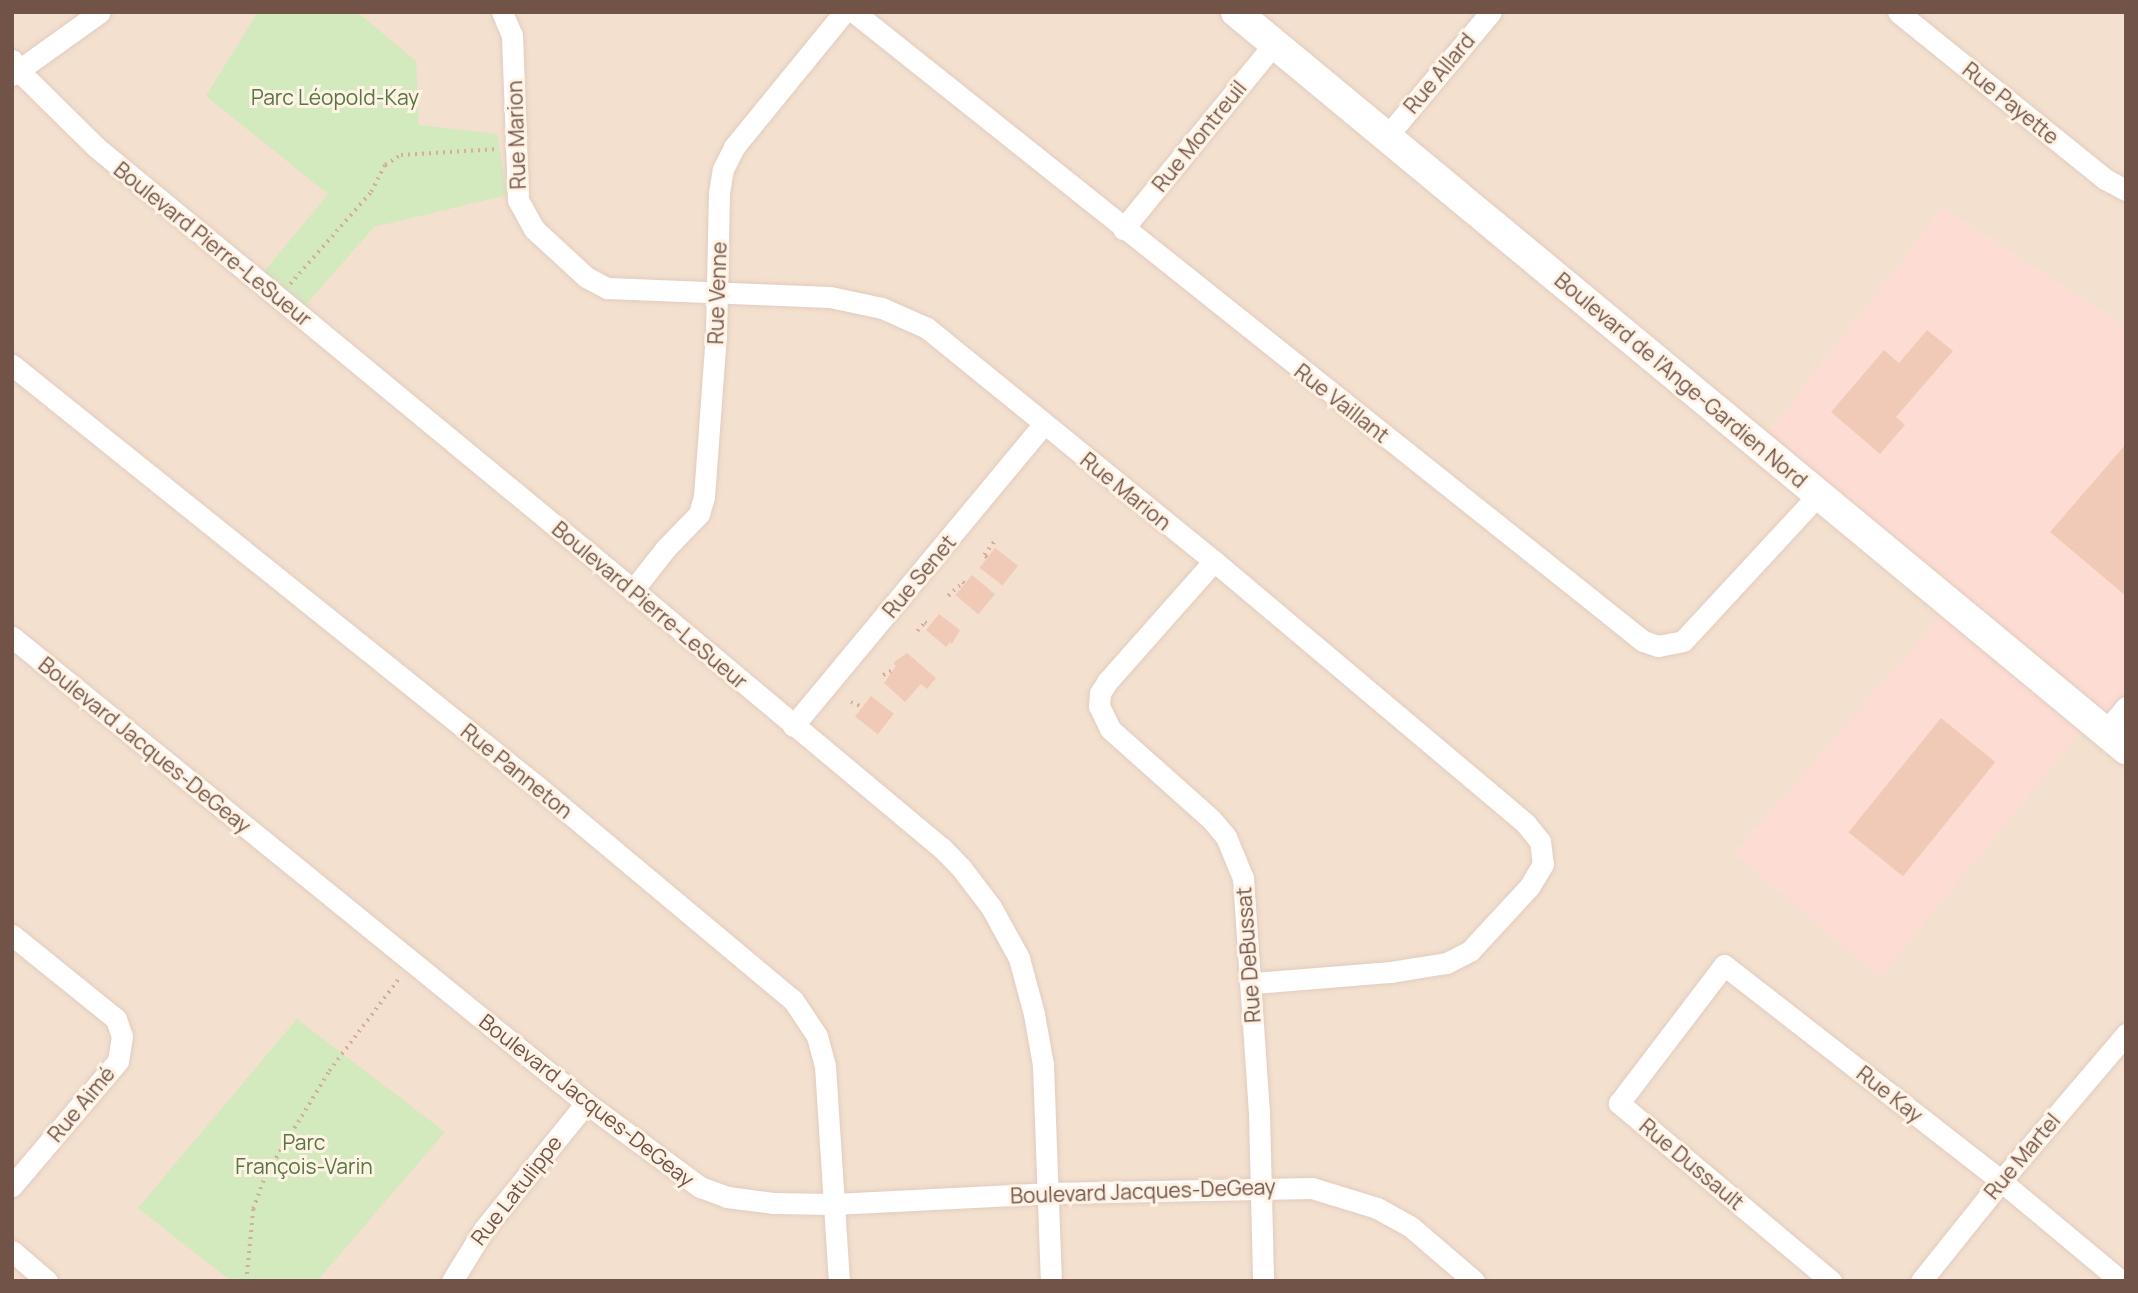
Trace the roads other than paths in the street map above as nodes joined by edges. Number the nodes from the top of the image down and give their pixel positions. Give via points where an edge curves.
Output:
1 (100, 12) edge
2 (502, 12) edge
3 (844, 12) edge
4 (854, 12) edge
5 (1236, 12) edge
6 (1491, 12) edge
7 (1898, 12) edge
8 (1275, 44) junction
9 (14, 68) edge
10 (1388, 135) junction
11 (2126, 190) edge
12 (1123, 229) junction
13 (718, 293) junction
14 (12, 365) edge
15 (1043, 425) junction
16 (1818, 495) junction
17 (1214, 561) junction
18 (633, 590) junction
19 (12, 637) edge
20 (2126, 707) edge
21 (793, 726) junction
22 (2115, 741) edge
23 (12, 935) edge
24 (1252, 983) junction
25 (1671, 1034) joint
26 (2126, 1034) edge
27 (586, 1103) junction
28 (2001, 1181) junction
29 (12, 1186) edge
30 (1262, 1188) junction
31 (1048, 1193) junction
32 (834, 1204) junction
33 (12, 1251) edge
34 (47, 1281) edge
35 (452, 1281) edge
36 (839, 1281) edge
37 (1051, 1281) edge
38 (1263, 1281) edge
39 (1474, 1281) edge
40 (1831, 1281) edge
41 (1921, 1281) edge
42 (2121, 1281) edge

1 - 9 street
2 - 13 street, Rue Marion via 512,35 515,182 523,214 544,241 586,278 607,288
3 - 13 street, Rue Venne via 734,147 723,169
4 - 12 street, Rue Vaillant
5 - 8 main road, Boulevard de l'Ange-Gardien Nord
6 - 10 street, Rue Allard
7 - 11 street, Rue Payette via 2105,179
8 - 10 main road, Boulevard de l'Ange-Gardien Nord
8 - 12 street, Rue Montreuil
9 - 18 street, Boulevard Pierre-LeSueur via 96,147
10 - 16 main road, Boulevard de l'Ange-Gardien Nord
12 - 16 street, Rue Vaillant via 1643,642 1658,646 1683,641
13 - 15 street, Rue Marion via 830,297 903,315 928,328
13 - 18 street, Rue Venne via 704,497 699,514
14 - 32 street, Rue Panneton via 538,787 793,1000 817,1037 825,1066
15 - 17 street, Rue Marion
15 - 21 street, Rue Senet
16 - 22 main road, Boulevard de l'Ange-Gardien Nord
17 - 24 street, Rue DeBussat via 1107,682 1099,706 1110,729 1226,837 1243,878
17 - 24 street, Rue Marion via 1526,824 1540,841 1543,864 1530,887 1470,951 1446,963
18 - 21 street, Boulevard Pierre-LeSueur
19 - 27 street, Boulevard Jacques-DeGeay
20 - 22 street
21 - 31 street, Boulevard Pierre-LeSueur via 942,848 991,906 1014,947 1034,1014 1043,1066
23 - 29 street, Rue Aimé via 116,1019 122,1036 118,1061
24 - 30 street, Rue DeBussat
25 - 28 street, Rue Kay via 1724,965
25 - 40 street, Rue Dussault via 1619,1103
26 - 28 street, Rue Martel
27 - 32 street, Boulevard Jacques-DeGeay via 700,1187 727,1197 773,1203
27 - 35 street, Rue Latulippe via 484,1229
28 - 41 street, Rue Martel
28 - 42 street, Rue Kay
30 - 31 street, Boulevard Jacques-DeGeay
30 - 38 street, Rue DeBussat
30 - 39 street, Boulevard Jacques-DeGeay via 1312,1188 1377,1208 1411,1227
31 - 32 street, Boulevard Jacques-DeGeay
31 - 37 street, Boulevard Pierre-LeSueur
32 - 36 street, Rue Panneton
33 - 34 street

